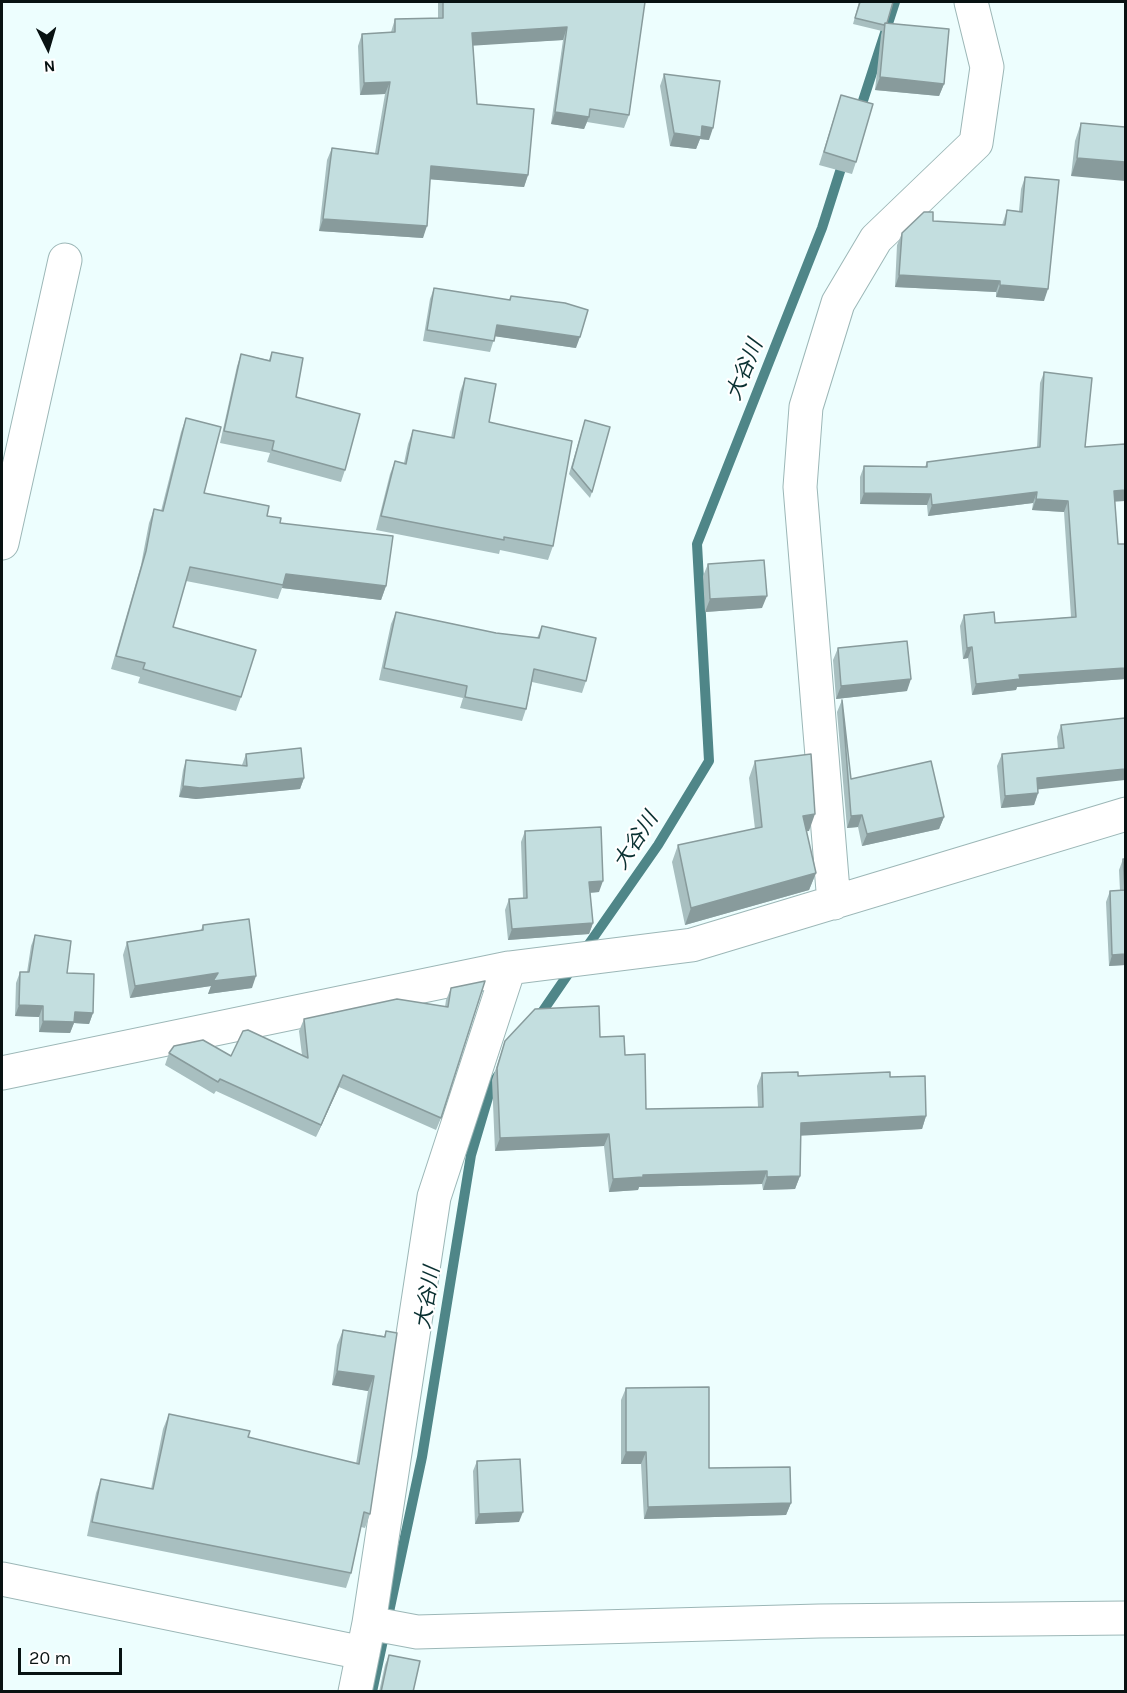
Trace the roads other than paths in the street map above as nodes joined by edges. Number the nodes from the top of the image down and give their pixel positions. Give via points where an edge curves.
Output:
1 (971, 2) edge
2 (65, 260) dead end
3 (2, 543) edge
4 (1125, 814) edge
5 (834, 903) junction
6 (509, 968) junction
7 (2, 1073) edge
8 (2, 1579) edge
9 (1125, 1618) edge
10 (366, 1638) junction
11 (355, 1692) edge

1 - 5 street via 987,67 976,143 876,239 838,303 806,407 800,488
2 - 3 street
4 - 5 street
5 - 6 street via 692,945
6 - 7 street
6 - 10 street via 434,1197
8 - 10 street
9 - 10 street via 417,1632
10 - 11 street

